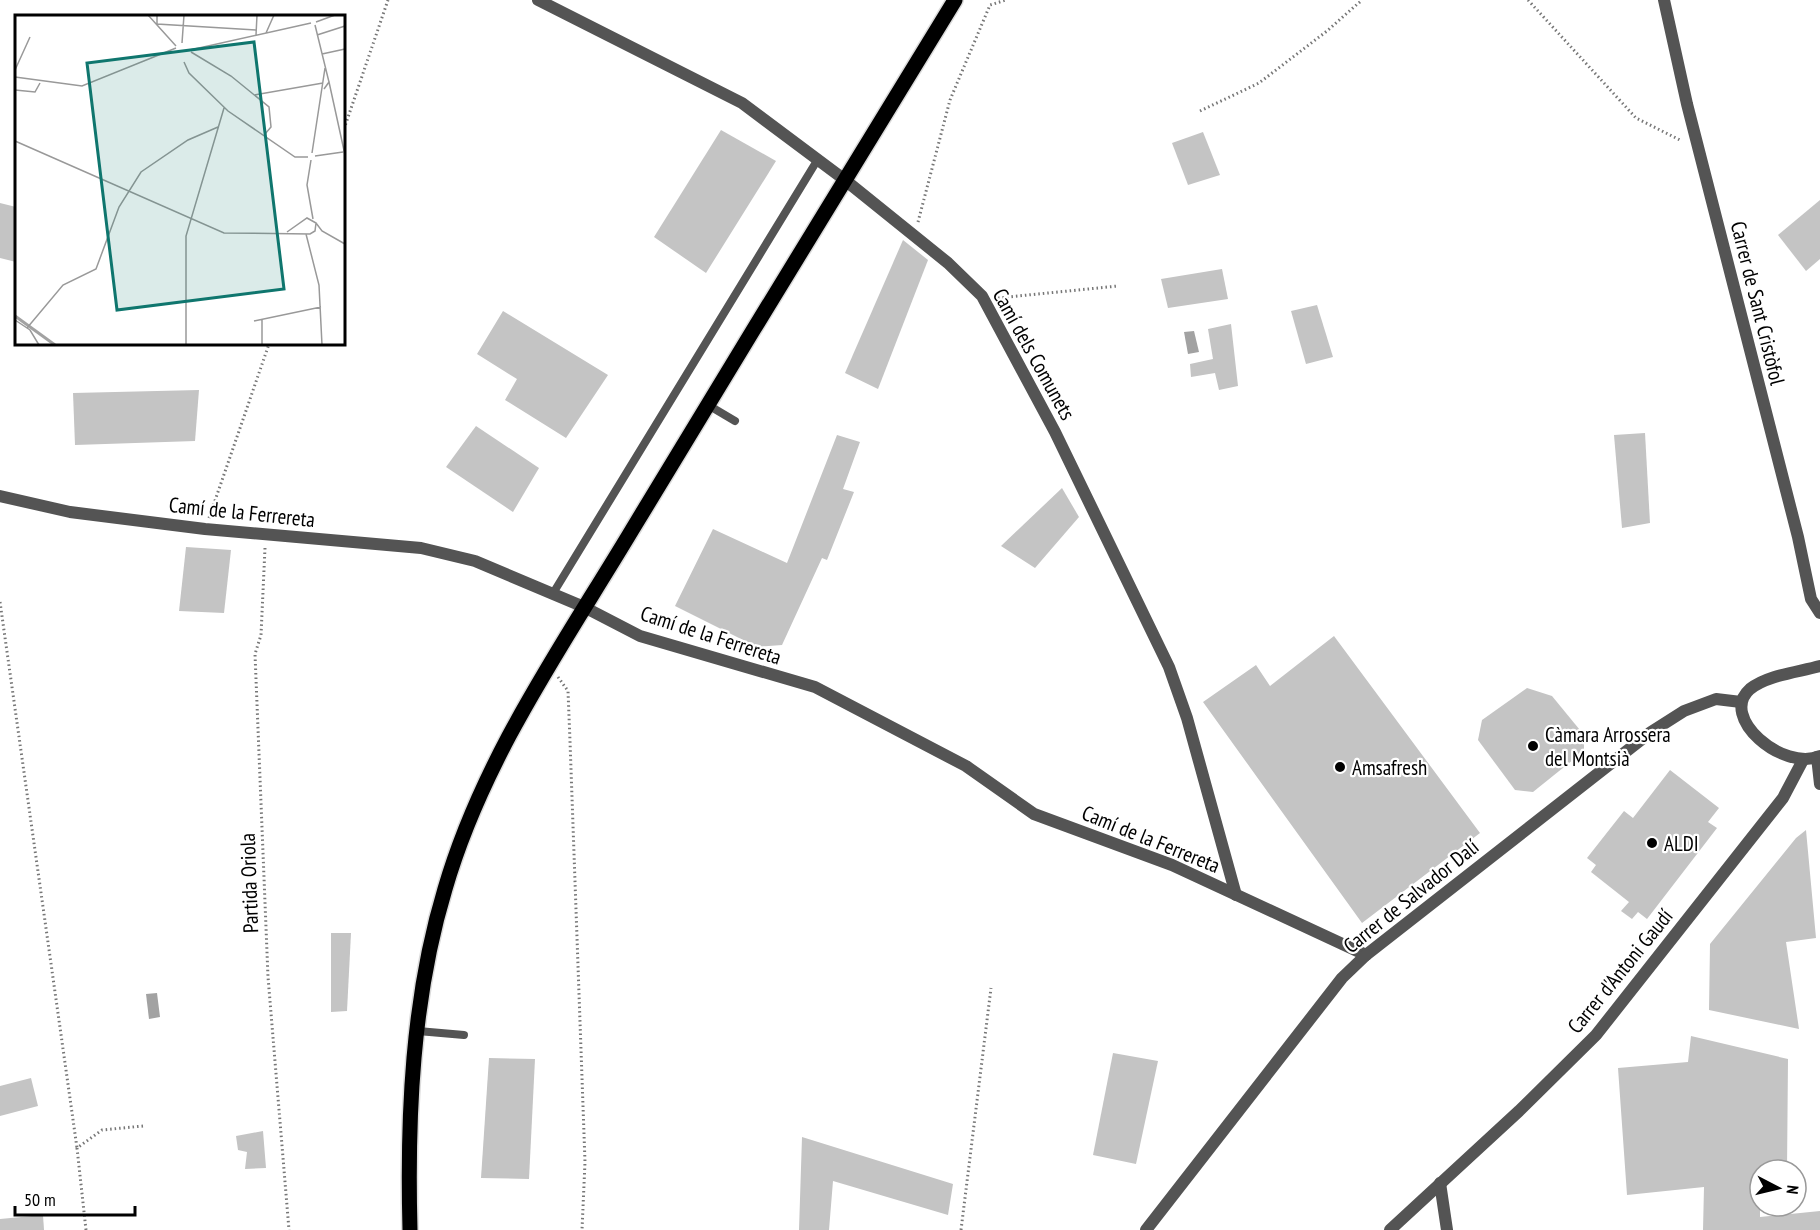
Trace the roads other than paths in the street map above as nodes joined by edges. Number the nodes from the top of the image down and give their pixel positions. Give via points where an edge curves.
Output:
1 (538, 0) edge
2 (955, 0) edge
3 (1664, 0) edge
4 (818, 159) junction
5 (845, 180) junction
6 (708, 405) junction
7 (735, 421) dead end
8 (0, 496) edge
9 (552, 595) junction
10 (584, 607) junction
11 (1820, 613) edge
12 (1820, 666) edge
13 (1741, 702) junction
14 (1819, 757) edge
15 (1803, 760) junction
16 (1820, 784) edge
17 (1236, 895) junction
18 (1365, 955) junction
19 (418, 1031) junction
20 (464, 1035) dead end
21 (1440, 1183) junction
22 (410, 1230) edge
23 (1147, 1230) edge
24 (1390, 1230) edge
25 (1447, 1230) edge

1 - 4 street, Camí dels Comunets via 742,103
2 - 5 main road
3 - 11 street, Carrer de Sant Cristòfol via 1811,599
4 - 5 street, Camí dels Comunets
4 - 9 lane
5 - 6 main road
5 - 17 street, Camí dels Comunets via 948,263 984,300 1055,432 1169,667
6 - 7 lane
6 - 10 main road
8 - 9 street, Camí de la Ferrereta via 70,512 205,529 421,548 475,561
9 - 10 street, Camí de la Ferrereta
10 - 17 street, Camí de la Ferrereta via 640,636 815,687 966,766 1034,814 1172,865
10 - 19 main road via 495,761 461,842 432,939
12 - 13 street via 1766,681 1749,690
13 - 15 street via 1743,718 1769,748 1791,759
13 - 18 street, Carrer de Salvador Dalí via 1716,699 1684,711 1651,732
14 - 15 street
14 - 16 street
15 - 21 street, Carrer d'Antoni Gaudí via 1783,798 1596,1035
17 - 18 street, Camí de la Ferrereta
18 - 23 street, Carrer de Salvador Dalí via 1342,978
19 - 20 lane
19 - 22 main road via 411,1114
21 - 24 street, Carrer d'Antoni Gaudí
21 - 25 street

